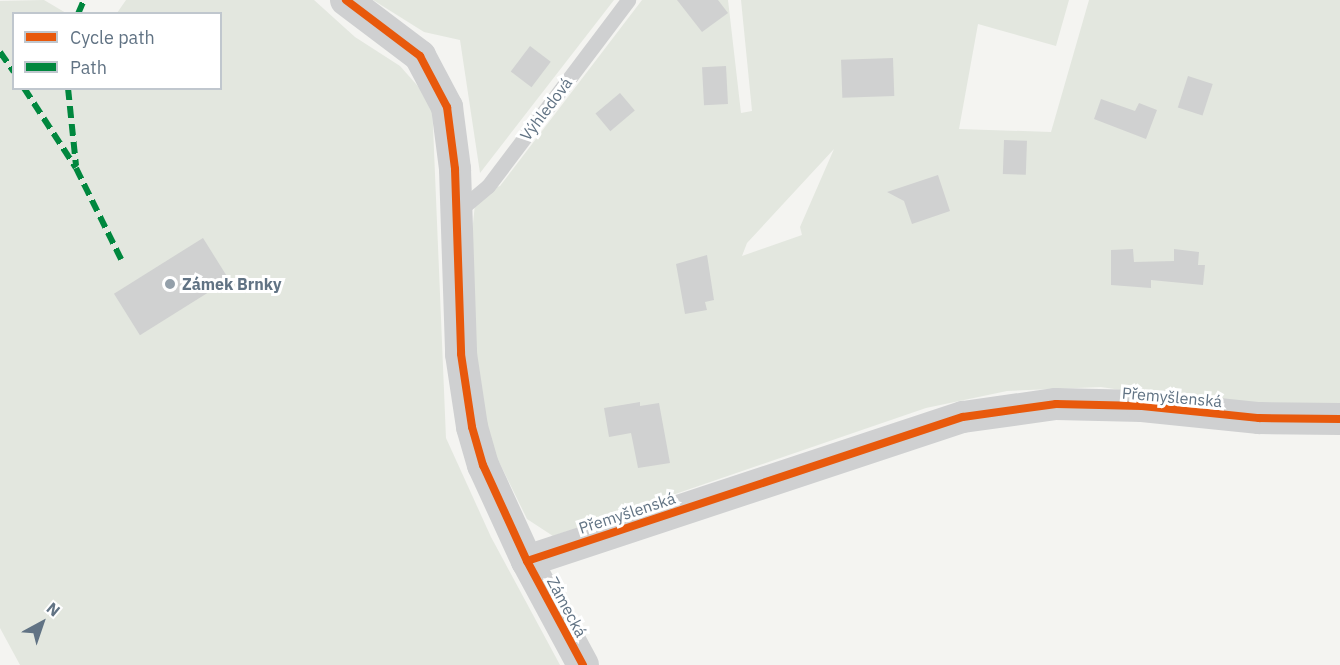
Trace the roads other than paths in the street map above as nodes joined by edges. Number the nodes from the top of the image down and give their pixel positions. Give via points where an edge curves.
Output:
1 (346, 0) edge
2 (628, 0) edge
3 (456, 212) junction
4 (1340, 419) edge
5 (527, 561) junction
6 (583, 665) edge

1 - 3 street via 420,56 442,97 447,107 454,159
2 - 3 lane, Výhledová via 488,186
3 - 5 street via 461,354 472,427 483,465
4 - 5 street, Přemyšlenská via 1259,418 1142,406 1056,404 963,417
5 - 6 street, Zámecká

